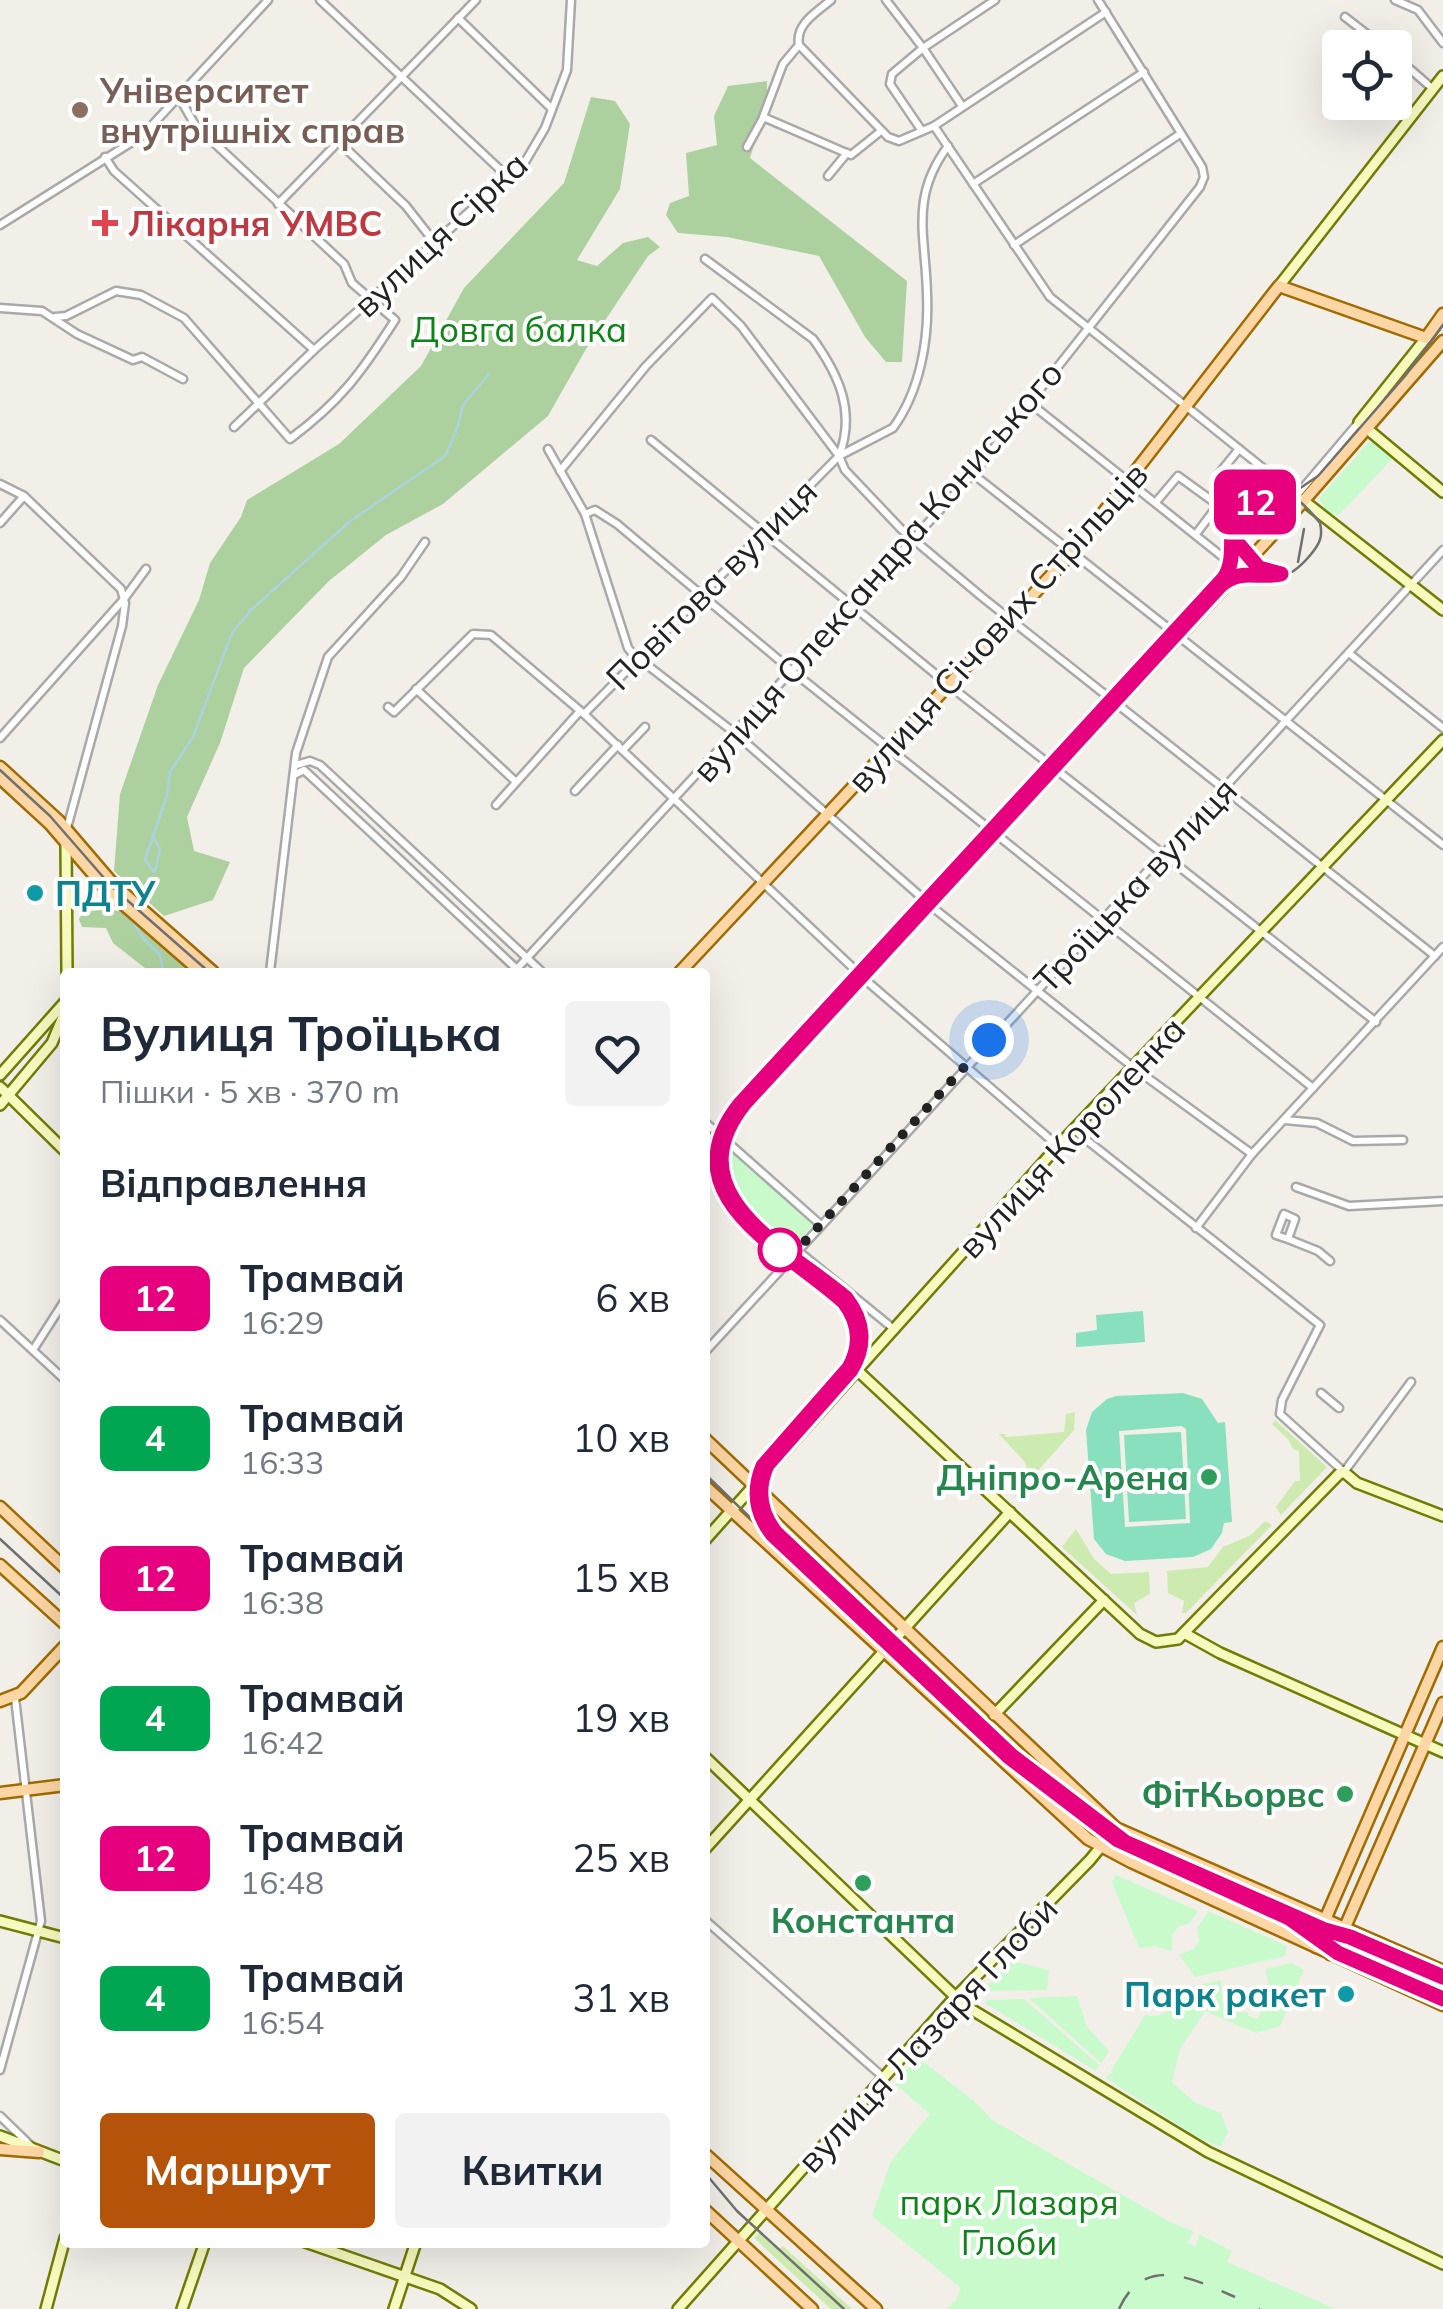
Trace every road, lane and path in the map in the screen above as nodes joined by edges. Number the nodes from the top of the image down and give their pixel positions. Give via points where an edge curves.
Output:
1 (268, 0) edge
2 (320, 0) edge
3 (476, 0) edge
4 (572, 0) edge
5 (831, 0) edge
6 (886, 0) edge
7 (994, 0) edge
8 (1098, 0) edge
9 (1395, 0) edge
10 (1106, 12) junction
11 (1345, 17) dead end
12 (458, 18) junction
13 (1362, 30) edge
14 (1443, 43) edge
15 (799, 44) junction
16 (924, 48) junction
17 (1412, 71) edge
18 (1144, 72) junction
19 (402, 75) junction
20 (1443, 76) edge
21 (1433, 89) junction
22 (178, 98) junction
23 (962, 106) junction
24 (552, 109) junction
25 (763, 118) junction
26 (934, 126) junction
27 (881, 131) junction
28 (922, 132) junction
29 (1180, 134) junction
30 (338, 141) junction
31 (948, 146) junction
32 (747, 148) dead end
33 (847, 153) junction
34 (105, 157) junction
35 (828, 176) dead end
36 (510, 179) junction
37 (974, 184) junction
38 (278, 204) junction
39 (0, 225) edge
40 (435, 243) junction
41 (1014, 246) junction
42 (705, 259) dead end
43 (1278, 286) junction
44 (370, 300) junction
45 (0, 308) edge
46 (55, 317) junction
47 (1441, 319) edge
48 (1089, 328) junction
49 (1426, 338) junction
50 (1443, 341) edge
51 (314, 350) junction
52 (183, 379) dead end
53 (260, 402) junction
54 (1030, 403) junction
55 (1187, 407) junction
56 (234, 426) dead end
57 (1363, 426) junction
58 (651, 440) dead end
59 (548, 449) dead end
60 (1239, 449) junction
61 (839, 456) junction
62 (560, 470) junction
63 (973, 474) junction
64 (1131, 482) junction
65 (0, 484) edge
66 (1234, 487) dead end
67 (1443, 492) edge
68 (24, 496) junction
69 (1300, 498) junction
70 (1156, 502) junction
71 (585, 514) junction
72 (0, 523) edge
73 (765, 533) junction
74 (1196, 534) junction
75 (913, 539) junction
76 (425, 542) dead end
77 (1443, 550) edge
78 (1072, 554) junction
79 (146, 569) dead end
80 (1240, 570) junction
81 (1412, 584) junction
82 (700, 597) junction
83 (124, 599) junction
84 (851, 605) junction
85 (1443, 610) edge
86 (1011, 621) junction
87 (1178, 638) junction
88 (1350, 654) junction
89 (639, 657) junction
90 (791, 670) junction
91 (950, 686) junction
92 (416, 689) junction
93 (1117, 704) junction
94 (388, 708) dead end
95 (582, 712) junction
96 (1286, 722) junction
97 (645, 727) dead end
98 (1443, 728) edge
99 (736, 734) junction
100 (0, 738) edge
101 (1443, 740) edge
102 (620, 748) junction
103 (890, 749) junction
104 (310, 761) junction
105 (295, 766) junction
106 (0, 767) edge
107 (304, 770) junction
108 (1056, 770) junction
109 (293, 776) junction
110 (0, 778) edge
111 (515, 781) junction
112 (1226, 788) junction
113 (576, 791) dead end
114 (675, 800) junction
115 (1387, 800) junction
116 (496, 805) dead end
117 (829, 815) junction
118 (996, 835) junction
119 (67, 837) junction
120 (1443, 845) edge
121 (1163, 854) junction
122 (1323, 867) junction
123 (88, 870) junction
124 (66, 878) junction
125 (765, 884) junction
126 (128, 903) junction
127 (931, 906) junction
128 (1100, 919) junction
129 (1262, 933) junction
130 (169, 939) junction
131 (1443, 947) edge
132 (1434, 956) junction
133 (528, 959) junction
134 (67, 968) edge
135 (197, 968) edge
136 (208, 968) edge
137 (270, 968) edge
138 (513, 968) edge
139 (520, 968) edge
140 (538, 968) edge
141 (684, 968) edge
142 (864, 978) junction
143 (1038, 989) junction
144 (1200, 998) junction
145 (60, 1008) edge
146 (1376, 1022) junction
147 (60, 1024) edge
148 (968, 1064) junction
149 (1134, 1068) junction
150 (0, 1075) edge
151 (0, 1087) edge
152 (1314, 1088) junction
153 (8, 1095) junction
154 (0, 1106) edge
155 (1284, 1120) junction
156 (710, 1126) edge
157 (1074, 1130) junction
158 (719, 1133) junction
159 (1403, 1140) dead end
160 (710, 1141) edge
161 (60, 1146) edge
162 (1058, 1146) junction
163 (1252, 1154) junction
164 (1296, 1187) dead end
165 (1443, 1200) edge
166 (821, 1224) junction
167 (1196, 1228) junction
168 (1288, 1240) dead end
169 (797, 1250) junction
170 (1330, 1261) dead end
171 (60, 1308) edge
172 (0, 1320) edge
173 (895, 1330) junction
174 (710, 1346) edge
175 (33, 1350) junction
176 (858, 1370) junction
177 (60, 1375) edge
178 (1411, 1382) dead end
179 (1321, 1392) dead end
180 (1339, 1408) dead end
181 (710, 1444) edge
182 (1344, 1472) junction
183 (754, 1486) junction
184 (710, 1491) edge
185 (732, 1511) junction
186 (1010, 1512) junction
187 (3, 1515) edge
188 (1443, 1516) edge
189 (710, 1535) edge
190 (60, 1564) edge
191 (0, 1565) edge
192 (1104, 1600) junction
193 (60, 1619) edge
194 (904, 1630) junction
195 (1181, 1636) junction
196 (1443, 1646) edge
197 (60, 1651) edge
198 (884, 1651) junction
199 (15, 1698) junction
200 (0, 1701) edge
201 (1443, 1703) edge
202 (994, 1715) junction
203 (1405, 1735) junction
204 (1425, 1744) junction
205 (1443, 1752) edge
206 (710, 1762) edge
207 (60, 1786) edge
208 (26, 1790) junction
209 (0, 1793) edge
210 (749, 1800) junction
211 (1116, 1828) junction
212 (710, 1843) edge
213 (1101, 1847) junction
214 (1340, 1885) junction
215 (1360, 1894) junction
216 (0, 1921) edge
217 (1324, 1921) junction
218 (710, 1924) edge
219 (1345, 1929) junction
220 (38, 1932) junction
221 (60, 1937) edge
222 (1316, 1947) junction
223 (1330, 1954) junction
224 (1443, 1971) edge
225 (956, 1997) junction
226 (1443, 2004) edge
227 (0, 2070) edge
228 (883, 2077) junction
229 (0, 2116) edge
230 (0, 2136) edge
231 (0, 2148) edge
232 (36, 2150) junction
233 (60, 2158) edge
234 (710, 2159) edge
235 (766, 2209) junction
236 (710, 2215) edge
237 (738, 2240) junction
238 (62, 2248) edge
239 (203, 2248) edge
240 (323, 2248) edge
241 (414, 2248) edge
242 (1443, 2264) edge
243 (405, 2276) junction
244 (46, 2309) edge
245 (182, 2309) edge
246 (394, 2309) edge
247 (471, 2309) edge
248 (678, 2309) edge
249 (812, 2309) edge
250 (876, 2309) edge

1 - 22 street
2 - 19 street
3 - 12 street
4 - 24 street, вулиця Сірка via 567,70
5 - 15 street via 802,27
6 - 16 street
7 - 16 street
8 - 10 street, вулиця Олександра Кониського
9 - 14 street via 1418,10
10 - 18 street, вулиця Олександра Кониського
10 - 23 street
11 - 13 street
12 - 19 street
12 - 24 street
15 - 25 street via 783,64
15 - 27 street
16 - 23 street
16 - 28 street via 890,80
17 - 21 street
18 - 29 street, вулиця Олександра Кониського
18 - 37 street
19 - 30 street
19 - 36 street
20 - 21 street, вулиця Січових Стрільців
21 - 43 street, вулиця Січових Стрільців
22 - 34 street via 143,135
22 - 38 street via 195,125
23 - 26 street
24 - 36 street, вулиця Сірка
25 - 32 street
25 - 33 street
26 - 28 street
26 - 31 street
27 - 28 street via 896,140
27 - 33 street via 856,154
29 - 41 street
29 - 48 street, вулиця Олександра Кониського via 1202,167 1200,187
30 - 38 street
30 - 40 street
31 - 37 street
31 - 61 street, Повітова вулиця via 932,170 920,223 928,295 926,348 914,384 894,428
33 - 35 street
34 - 39 street
34 - 51 street
36 - 40 street, вулиця Сірка
37 - 41 street
38 - 44 street via 344,264
40 - 44 street, вулиця Сірка
41 - 48 street via 1050,297
42 - 61 street via 813,339 837,373 847,433
43 - 49 main road
43 - 55 main road, вулиця Січових Стрільців
44 - 51 street, вулиця Сірка
44 - 53 street via 395,320 337,402 290,439
45 - 46 street
46 - 52 street via 94,344 133,360 142,356
46 - 53 street via 116,292 141,294 184,318
47 - 49 main road
48 - 54 street, вулиця Олександра Кониського
48 - 55 street
49 - 57 street
50 - 57 main road
51 - 53 street, вулиця Сірка
53 - 56 street, вулиця Сірка
54 - 63 street, вулиця Олександра Кониського
54 - 64 street
55 - 60 street
55 - 64 main road, вулиця Січових Стрільців
57 - 67 street
57 - 69 main road
58 - 73 street
59 - 62 street
60 - 66 street via 1218,475
60 - 69 street
61 - 62 street via 741,326 712,298
61 - 73 street, Повітова вулиця
61 - 75 street
62 - 71 street
63 - 75 street, вулиця Олександра Кониського
63 - 78 street
64 - 70 street
64 - 78 main road, вулиця Січових Стрільців
65 - 68 street
68 - 72 street
68 - 83 street
69 - 80 main road
69 - 81 street
70 - 74 street
70 - 74 street via 1178,476 1218,505
71 - 82 street via 600,512
71 - 89 street via 628,648
73 - 82 street, Повітова вулиця
73 - 84 street
74 - 80 street
75 - 84 street, вулиця Олександра Кониського
75 - 86 street
76 - 105 street via 402,578 324,664
77 - 81 street, Троїцька вулиця
78 - 86 main road, вулиця Січових Стрільців
78 - 87 street
79 - 83 street
80 - 87 main road
81 - 85 street
81 - 88 street, Троїцька вулиця
82 - 89 street, Повітова вулиця
82 - 90 street
83 - 100 street
83 - 119 street
84 - 90 street, вулиця Олександра Кониського
84 - 91 street
86 - 91 main road, вулиця Січових Стрільців
86 - 93 street
87 - 93 main road
87 - 96 street
88 - 96 street, Троїцька вулиця
88 - 98 street
89 - 95 street, Повітова вулиця
89 - 99 street
90 - 99 street, вулиця Олександра Кониського
90 - 103 street
91 - 103 main road, вулиця Січових Стрільців
91 - 108 street
92 - 94 street via 394,712
92 - 95 street via 479,632
92 - 111 street
93 - 108 main road
93 - 112 street
95 - 102 street
95 - 111 street, Повітова вулиця
96 - 112 street, Троїцька вулиця
96 - 115 street
97 - 102 street
99 - 114 street, вулиця Олександра Кониського
99 - 117 street
101 - 115 street, вулиця Короленка
102 - 113 street
102 - 114 street
103 - 117 main road, вулиця Січових Стрільців
103 - 118 street
104 - 105 street
104 - 107 street
104 - 133 street
105 - 109 street
106 - 119 main road
107 - 109 street
107 - 138 street
108 - 118 main road
108 - 121 street
109 - 137 street
110 - 119 main road
111 - 116 street, Повітова вулиця
112 - 121 street, Троїцька вулиця
112 - 122 street
114 - 125 street
114 - 133 street, вулиця Олександра Кониського
115 - 120 street
115 - 122 street, вулиця Короленка
117 - 125 main road, вулиця Січових Стрільців
117 - 127 street
118 - 127 main road
118 - 128 street
119 - 123 main road
119 - 124 street
119 - 126 main road
121 - 128 street, Троїцька вулиця
121 - 129 street
122 - 129 street, вулиця Короленка
122 - 132 street
123 - 124 street via 75,869
123 - 126 main road
124 - 134 street
125 - 141 main road, вулиця Січових Стрільців
125 - 142 street
126 - 130 main road
127 - 142 main road
127 - 143 street
128 - 143 street, Троїцька вулиця
128 - 144 street
129 - 144 street, вулиця Короленка
129 - 146 street
130 - 135 main road
130 - 136 main road
131 - 132 street
132 - 146 street
133 - 139 street, вулиця Олександра Кониського
133 - 140 street
142 - 148 street
142 - 158 main road
143 - 148 street, Троїцька вулиця
143 - 149 street
144 - 149 street, вулиця Короленка
144 - 152 street
145 - 150 street
146 - 152 street
147 - 153 street
148 - 162 street
148 - 166 street, Троїцька вулиця
149 - 157 street, вулиця Короленка
149 - 163 street
151 - 153 street
152 - 155 street
153 - 154 street
153 - 161 street
155 - 159 street via 1317,1123 1354,1141
155 - 163 street
156 - 158 street
157 - 162 street, вулиця Короленка
157 - 167 street
158 - 160 main road
158 - 166 street
162 - 173 street, вулиця Короленка
163 - 167 street
164 - 165 street via 1350,1206
166 - 169 street, Троїцька вулиця
167 - 182 street via 1320,1325 1280,1414
168 - 170 street
169 - 173 street
169 - 174 street, Троїцька вулиця
171 - 175 street
172 - 175 street
173 - 176 street, вулиця Короленка
175 - 177 street
176 - 183 street, вулиця Короленка
176 - 186 street
178 - 182 street
179 - 180 street
181 - 183 main road
182 - 188 street
182 - 195 street
183 - 185 street, вулиця Короленка
183 - 194 main road
184 - 185 main road
185 - 189 street, вулиця Короленка
185 - 198 main road
186 - 192 street
186 - 194 street
187 - 190 main road
191 - 193 main road
192 - 195 street via 1148,1640
192 - 202 street
194 - 198 street
194 - 202 main road
195 - 203 street
196 - 203 main road
197 - 199 main road
198 - 210 street
198 - 213 main road
199 - 200 main road
199 - 208 street
201 - 204 main road
202 - 211 main road
203 - 204 street
203 - 214 main road
204 - 205 street
204 - 215 main road
206 - 210 street
207 - 208 main road
208 - 209 main road
208 - 220 street
210 - 212 street
210 - 225 street
211 - 213 street, вулиця Лазаря Глоби
211 - 217 main road
213 - 222 main road
213 - 225 street, вулиця Лазаря Глоби
214 - 215 main road
214 - 217 main road
215 - 219 main road
216 - 220 street
217 - 219 main road
217 - 222 main road
218 - 228 street
219 - 223 main road
219 - 224 main road
220 - 221 street
220 - 227 street
222 - 223 main road
223 - 226 main road
225 - 228 street, вулиця Лазаря Глоби
225 - 242 street via 1208,2152
228 - 235 street, вулиця Лазаря Глоби
229 - 232 street
230 - 232 street
231 - 232 main road
232 - 233 street
234 - 235 main road
235 - 237 street, вулиця Лазаря Глоби
235 - 250 main road
236 - 237 main road
237 - 248 street, вулиця Лазаря Глоби
237 - 249 main road
238 - 244 street
239 - 245 street
240 - 243 street
241 - 243 street
243 - 246 street
243 - 247 street

